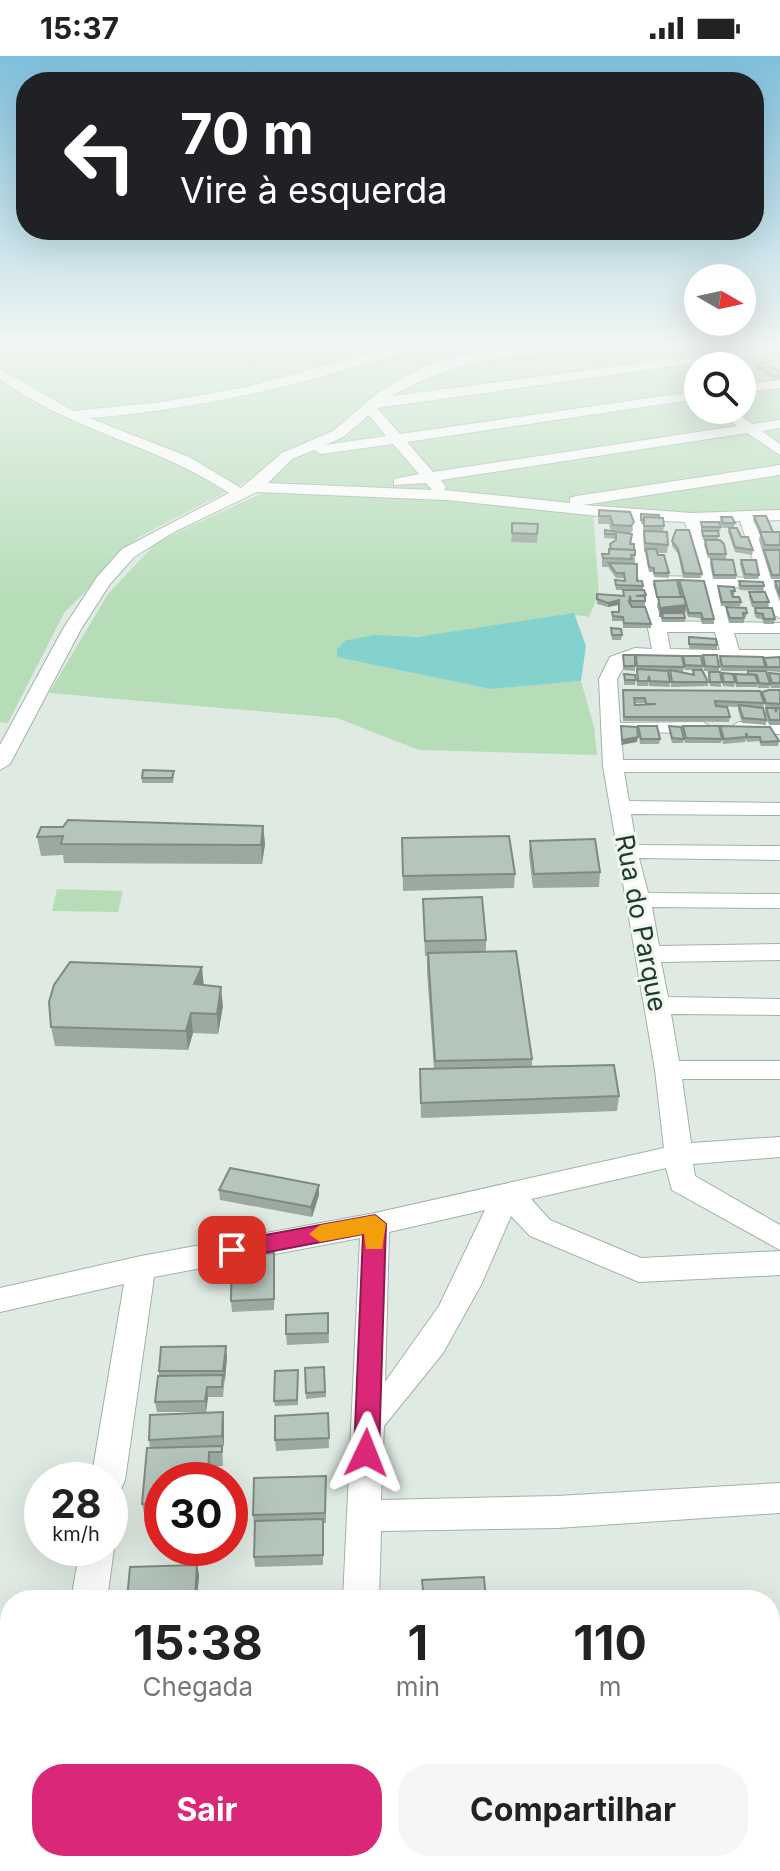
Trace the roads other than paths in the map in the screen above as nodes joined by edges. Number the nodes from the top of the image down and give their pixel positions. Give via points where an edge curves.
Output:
1 (110, 430) edge
2 (343, 430) edge
3 (389, 430) edge
4 (457, 430) edge
5 (744, 430) edge
6 (750, 430) edge
7 (396, 439) junction
8 (780, 451) edge
9 (287, 456) junction
10 (780, 470) edge
11 (429, 478) junction
12 (249, 491) junction
13 (353, 491) junction
14 (446, 495) junction
15 (547, 507) junction
16 (634, 515) junction
17 (780, 515) edge
18 (747, 517) junction
19 (692, 518) junction
20 (646, 581) junction
21 (709, 581) junction
22 (774, 583) edge
23 (780, 613) edge
24 (655, 626) junction
25 (723, 626) junction
26 (780, 628) edge
27 (662, 653) junction
28 (731, 655) junction
29 (780, 656) edge
30 (609, 727) junction
31 (780, 728) edge
32 (6, 740) edge
33 (0, 764) edge
34 (613, 766) junction
35 (780, 766) edge
36 (619, 807) junction
37 (780, 809) edge
38 (626, 851) junction
39 (780, 853) edge
40 (639, 900) junction
41 (780, 901) edge
42 (780, 952) edge
43 (648, 954) junction
44 (656, 1005) junction
45 (780, 1007) edge
46 (668, 1070) junction
47 (780, 1070) edge
48 (780, 1147) edge
49 (681, 1168) junction
50 (507, 1192) junction
51 (375, 1224) junction
52 (780, 1239) edge
53 (780, 1263) edge
54 (141, 1268) junction
55 (0, 1300) edge
56 (367, 1421) junction
57 (111, 1462) edge
58 (780, 1498) edge
59 (364, 1516) junction
60 (94, 1566) edge
61 (91, 1590) edge
62 (361, 1590) edge

1 - 12 street
2 - 9 street
3 - 7 street
4 - 7 street
5 - 11 street
6 - 8 street
7 - 9 street
7 - 11 street
9 - 12 street
10 - 15 street
11 - 13 street
11 - 14 street
12 - 13 street
12 - 32 street via 168,529 119,561
13 - 14 street
14 - 15 street
15 - 16 street
16 - 19 street
16 - 20 street
17 - 18 street
18 - 19 street
18 - 22 street
19 - 21 street
20 - 21 street
20 - 24 street
21 - 22 street
21 - 25 street
22 - 23 street
24 - 25 street
24 - 27 street
25 - 26 street
25 - 28 street
27 - 28 street
27 - 30 street, Rua do Parque via 617,661 608,679 616,690
28 - 29 street
30 - 31 street
30 - 34 street, Rua do Parque
32 - 33 street
34 - 35 street
34 - 36 street, Rua do Parque
36 - 37 street
36 - 38 street, Rua do Parque
38 - 39 street
38 - 40 street, Rua do Parque
40 - 41 street
40 - 43 street, Rua do Parque
42 - 43 street
43 - 44 street, Rua do Parque
44 - 45 street
44 - 46 street, Rua do Parque
46 - 47 street
46 - 49 street, Rua do Parque
48 - 49 street via 745,1147
49 - 50 street
49 - 52 street
50 - 51 street
50 - 53 street via 540,1228 639,1270
50 - 56 street via 446,1321 398,1394
51 - 54 street
51 - 56 street
54 - 55 street
54 - 57 street
56 - 59 street
58 - 59 street via 557,1512
59 - 62 street
60 - 61 street

